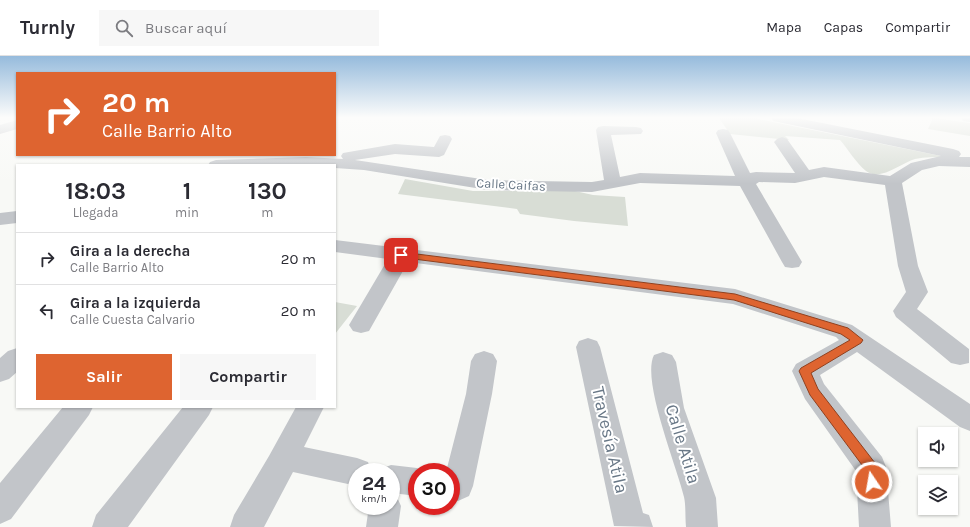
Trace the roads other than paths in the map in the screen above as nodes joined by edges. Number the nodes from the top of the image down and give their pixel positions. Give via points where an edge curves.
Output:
1 (445, 140) edge
2 (605, 140) edge
3 (726, 140) edge
4 (886, 140) edge
5 (782, 142) dead end
6 (970, 157) edge
7 (970, 162) edge
8 (306, 164) edge
9 (805, 176) junction
10 (893, 181) junction
11 (746, 182) junction
12 (613, 183) junction
13 (336, 246) edge
14 (401, 255) junction
15 (792, 262) dead end
16 (362, 325) dead end
17 (858, 340) junction
18 (588, 347) dead end
19 (960, 356) dead end
20 (16, 359) edge
21 (484, 361) dead end
22 (663, 362) dead end
23 (0, 372) edge
24 (78, 408) edge
25 (198, 408) edge
26 (310, 408) edge
27 (970, 419) edge
28 (286, 457) junction
29 (348, 470) edge
30 (460, 477) edge
31 (0, 508) edge
32 (384, 515) edge
33 (108, 527) edge
34 (246, 527) edge
35 (382, 527) edge
36 (637, 527) edge
37 (702, 527) edge
38 (875, 527) edge

1 - 8 street via 439,152 395,149
2 - 12 street
3 - 11 street
4 - 6 street
5 - 9 street
7 - 10 street via 939,161 917,166
8 - 12 street, Calle Caifas via 364,164 488,184 592,186
9 - 10 street, Calle Caifas via 824,172
9 - 11 street, Calle Caifas via 756,177
10 - 19 street via 908,266 917,292 904,311
11 - 12 street, Calle Caifas via 640,178
11 - 15 street
13 - 14 street
14 - 16 street
14 - 17 street via 735,297 844,331
17 - 27 street
17 - 38 street via 805,371 814,392 871,467
18 - 36 street, Travesía Atila via 630,526
20 - 23 street
21 - 30 street
22 - 37 street, Calle Atila via 670,408 700,498
24 - 31 street
25 - 33 street
26 - 28 street
28 - 29 street
28 - 34 street
32 - 35 street

